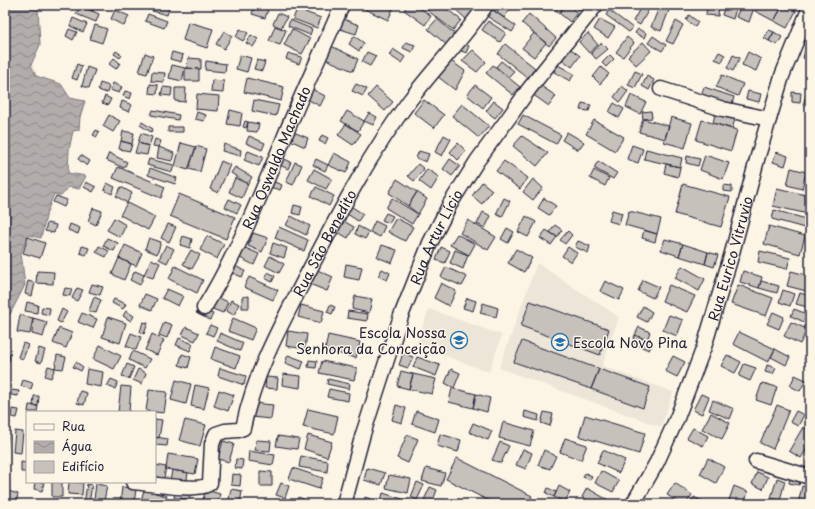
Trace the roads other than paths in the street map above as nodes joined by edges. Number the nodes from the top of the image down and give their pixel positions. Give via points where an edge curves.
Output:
1 (342, 5) edge
2 (486, 5) edge
3 (596, 5) edge
4 (810, 7) edge
5 (661, 89) dead end
6 (769, 119) junction
7 (204, 308) dead end
8 (756, 461) dead end
9 (810, 477) edge
10 (143, 483) edge
11 (344, 504) edge
12 (633, 504) edge

1 - 7 street, Rua Oswaldo Machado via 262,194 222,278
2 - 10 street, Rua São Benedito via 410,100 361,175 280,326 255,383 243,428 216,434 212,444 208,486 181,487
3 - 11 street, Rua Artur Lício via 528,89 477,161 450,204 430,243 394,338
4 - 6 street, Rua Eurico Vitruvio via 782,76
5 - 6 street via 723,109
6 - 12 street, Rua Eurico Vitruvio via 704,347 677,418 657,462
8 - 9 street

